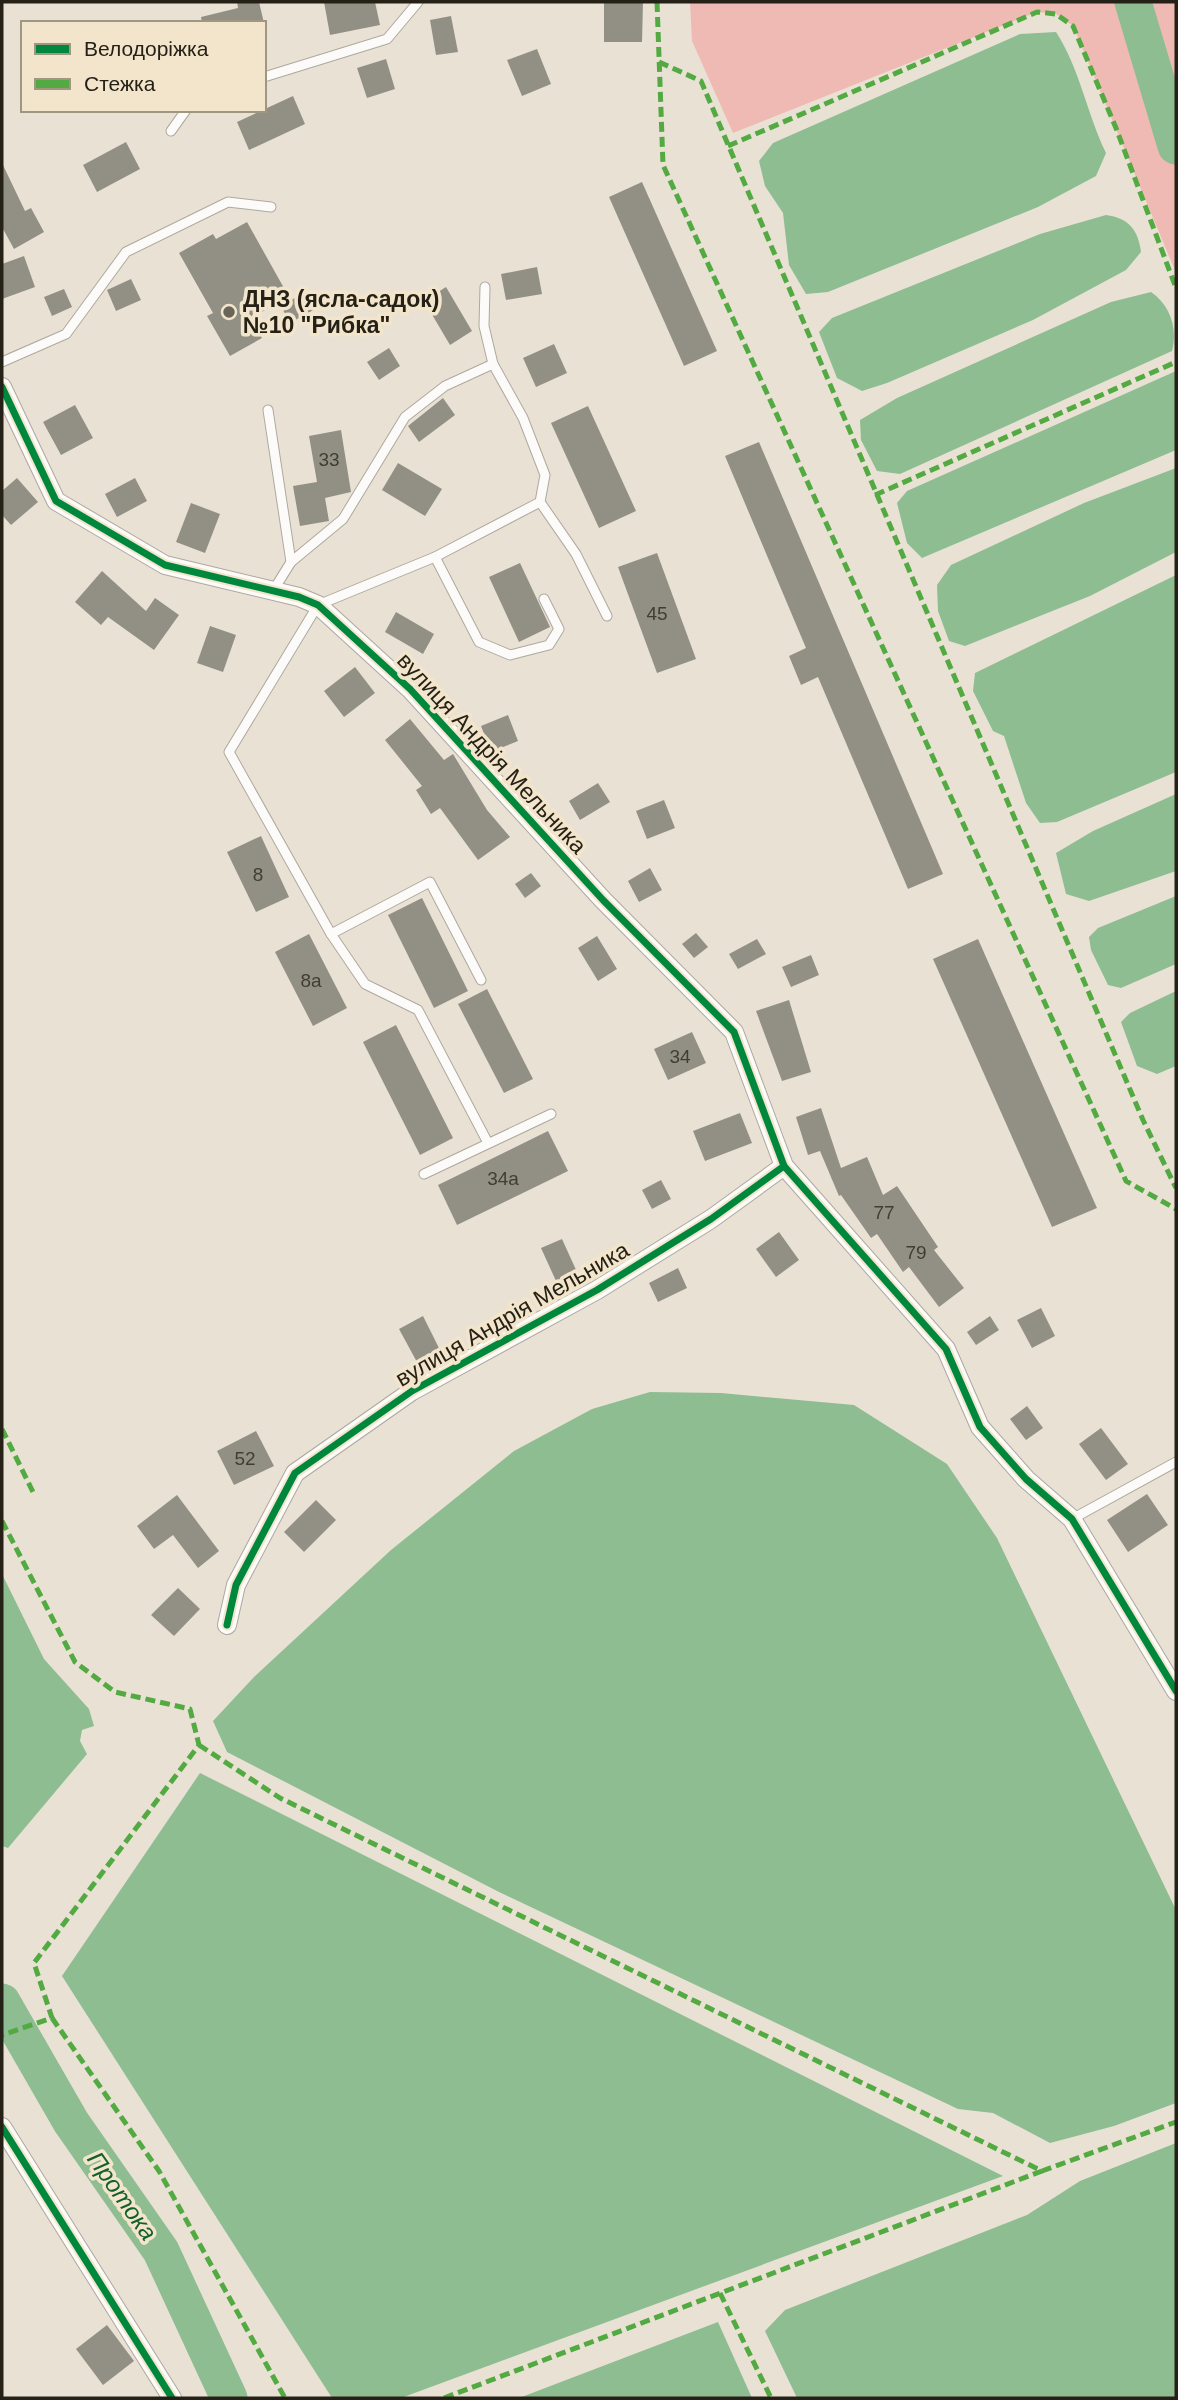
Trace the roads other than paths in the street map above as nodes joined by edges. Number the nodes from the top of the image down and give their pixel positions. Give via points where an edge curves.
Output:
1 (418, 2) edge
2 (266, 76) edge
3 (185, 112) edge
4 (171, 131) dead end
5 (271, 207) dead end
6 (485, 287) dead end
7 (2, 362) edge
8 (493, 364) junction
9 (2, 387) edge
10 (268, 410) dead end
11 (540, 502) junction
12 (435, 557) junction
13 (291, 562) junction
14 (273, 591) junction
15 (544, 599) dead end
16 (318, 605) junction
17 (607, 616) dead end
18 (331, 934) junction
19 (481, 980) dead end
20 (551, 1114) dead end
21 (488, 1143) junction
22 (784, 1166) junction
23 (424, 1174) dead end
24 (1176, 1462) edge
25 (1072, 1519) junction
26 (227, 1625) dead end
27 (1176, 1691) edge
28 (2, 2127) edge
29 (173, 2398) edge

1 - 2 lane via 387,39
3 - 4 lane
5 - 7 lane via 228,202 126,252 66,334
6 - 8 lane via 484,326
8 - 11 lane via 523,418 545,475
8 - 13 lane via 445,386 405,417 343,519
9 - 14 street, вулиця Андрія Мельника via 56,501 165,565
10 - 13 lane
11 - 12 lane
11 - 17 lane via 576,554
12 - 15 lane via 479,642 510,655 549,645 559,629
12 - 16 lane
13 - 14 lane
14 - 16 street, вулиця Андрія Мельника
16 - 18 lane via 229,752
16 - 22 street, вулиця Андрія Мельника via 410,689 603,900 734,1032
18 - 19 lane via 430,882
18 - 21 lane via 365,984 418,1010
20 - 21 lane
21 - 23 lane
22 - 25 street, вулиця Андрія Мельника via 946,1349 980,1427 1026,1479
22 - 26 street, вулиця Андрія Мельника via 711,1219 597,1290 412,1391 295,1473 236,1585
24 - 25 lane
25 - 27 street, вулиця Андрія Мельника
28 - 29 street

